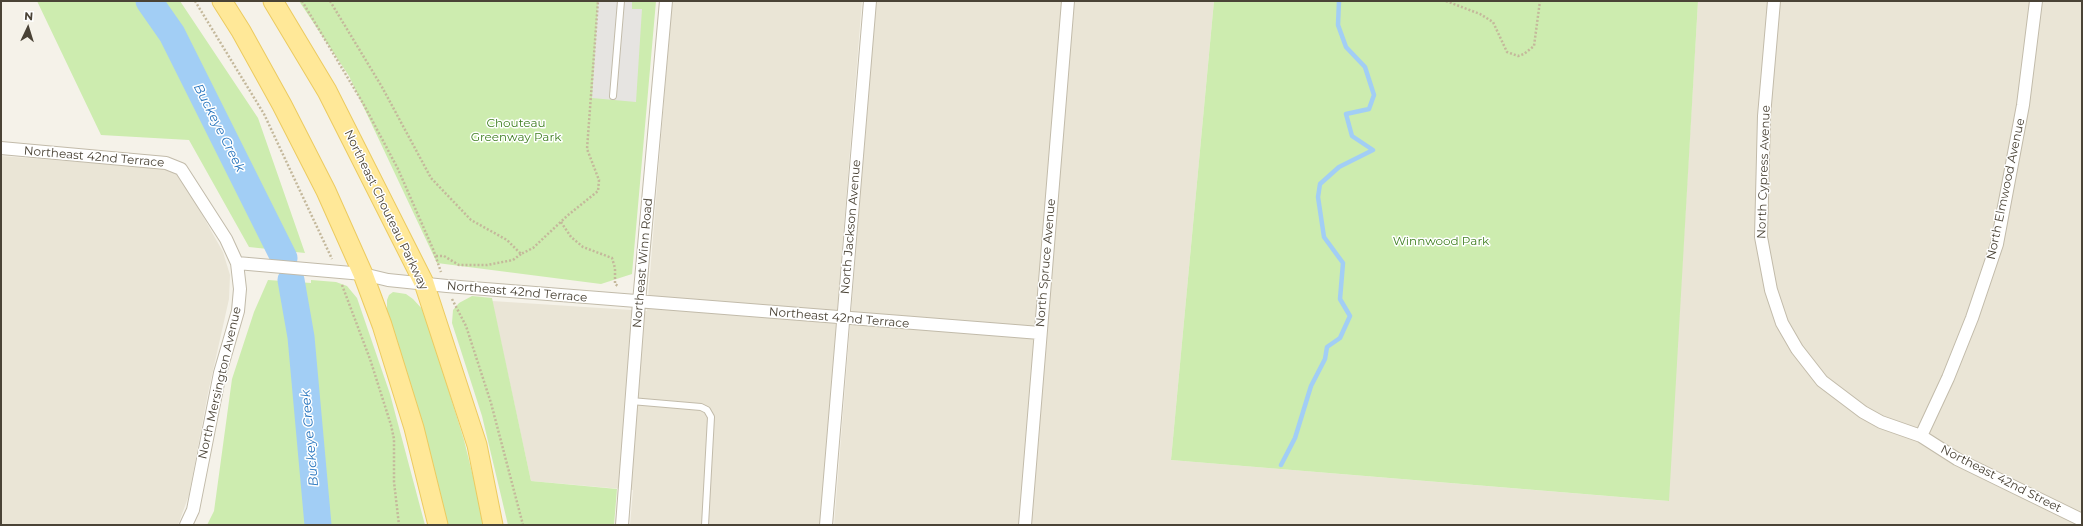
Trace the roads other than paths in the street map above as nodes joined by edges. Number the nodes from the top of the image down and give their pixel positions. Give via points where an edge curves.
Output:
1 (222, 1) edge
2 (273, 1) edge
3 (621, 1) edge
4 (666, 1) edge
5 (870, 1) edge
6 (1068, 1) edge
7 (1774, 1) edge
8 (2036, 1) edge
9 (613, 96) dead end
10 (1, 148) edge
11 (237, 263) junction
12 (363, 274) junction
13 (424, 283) junction
14 (639, 302) junction
15 (843, 319) junction
16 (1040, 333) junction
17 (631, 402) junction
18 (1921, 436) junction
19 (2082, 520) edge
20 (186, 525) edge
21 (438, 525) edge
22 (493, 525) edge
23 (622, 525) edge
24 (705, 525) edge
25 (826, 525) edge
26 (1025, 525) edge

1 - 12 main road via 282,105 326,191
2 - 13 main road, Northeast Chouteau Parkway via 327,91
3 - 9 lane
4 - 14 street, Northeast Winn Road
5 - 15 street, North Jackson Avenue
6 - 16 street, North Spruce Avenue
7 - 18 street, North Cypress Avenue via 1764,116 1761,237 1771,290 1782,323 1797,349 1822,381 1863,412 1881,422
8 - 18 street, North Elmwood Avenue via 2023,105 1997,244 1972,318
10 - 11 street, Northeast 42nd Terrace via 166,163 181,169 226,238
11 - 12 street, Northeast 42nd Terrace
11 - 20 street, North Mersington Avenue via 240,290 238,311 219,379 193,510
12 - 13 street, Northeast 42nd Terrace via 388,280
12 - 21 main road via 382,325 414,428
13 - 14 street, Northeast 42nd Terrace
13 - 22 main road, Northeast Chouteau Parkway via 477,444
14 - 15 street, Northeast 42nd Terrace
14 - 17 street, Northeast Winn Road
15 - 16 street, Northeast 42nd Terrace
15 - 25 street, North Jackson Avenue
16 - 26 street, North Spruce Avenue
17 - 23 street, Northeast Winn Road
17 - 24 lane via 701,407 707,410 711,417
18 - 19 street, Northeast 42nd Street via 1957,459

